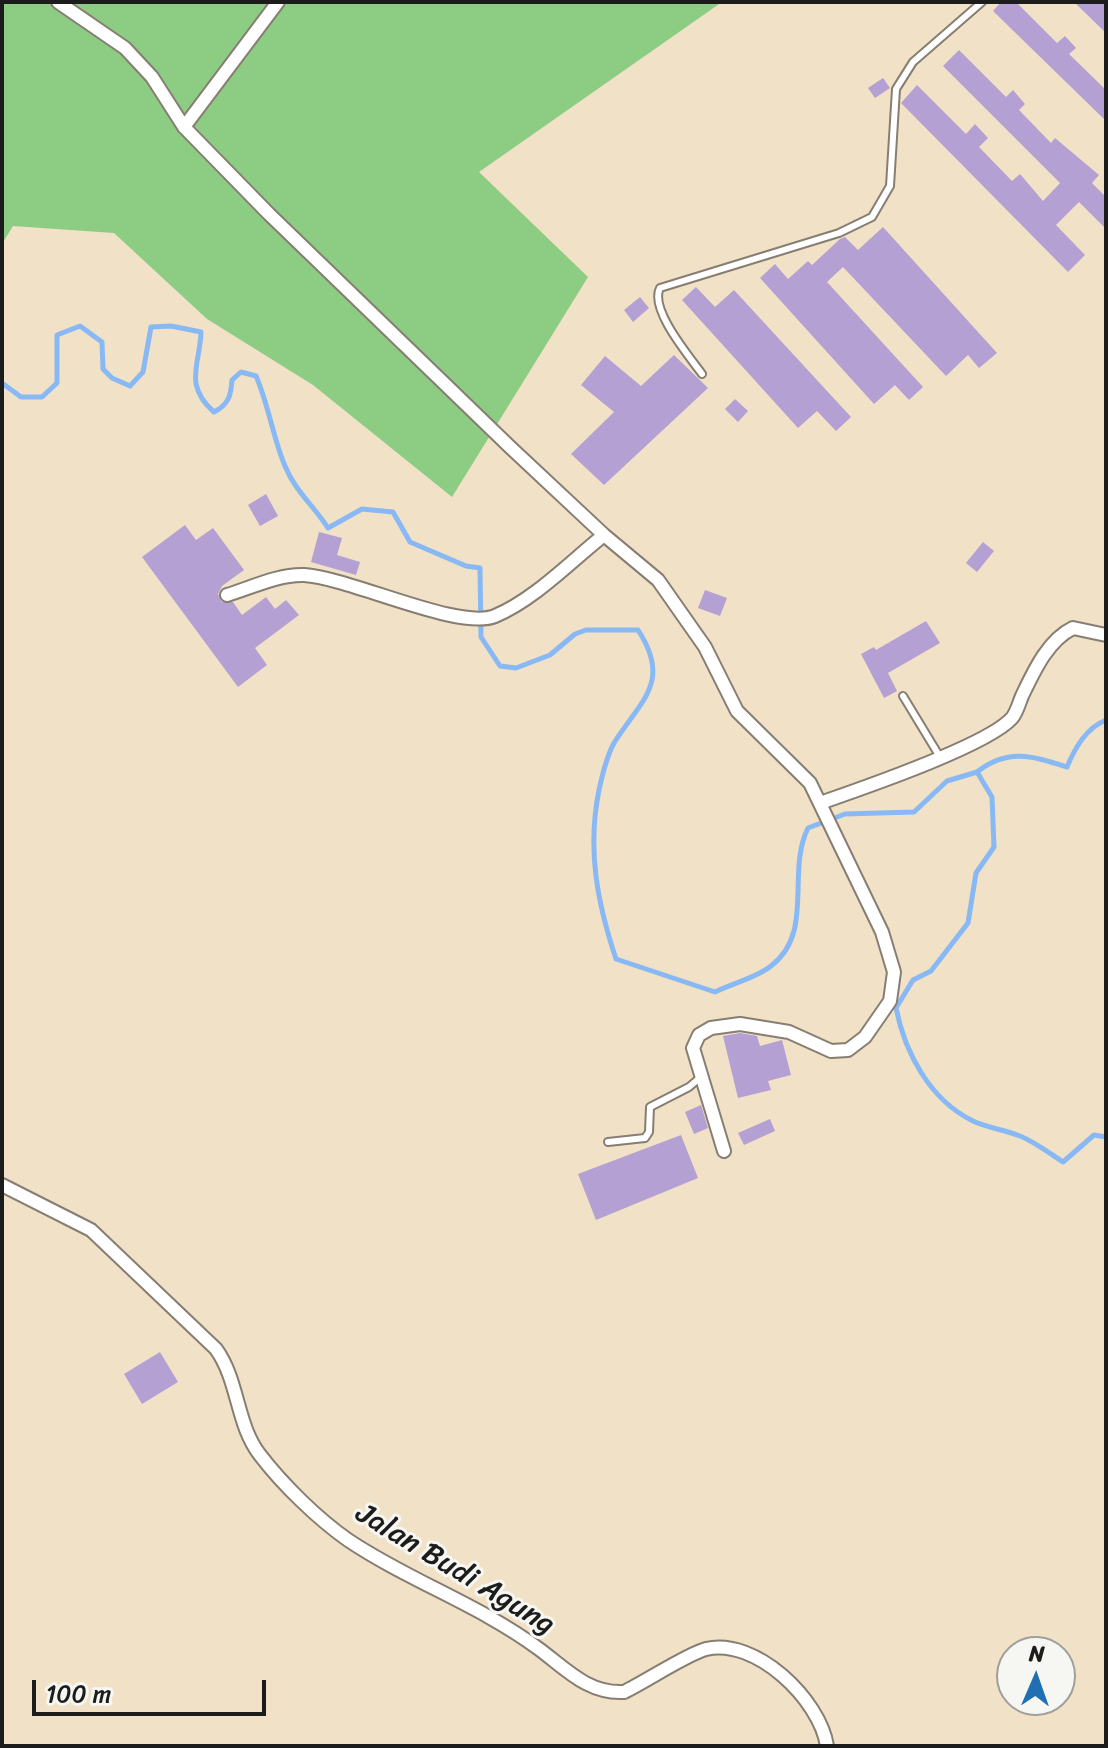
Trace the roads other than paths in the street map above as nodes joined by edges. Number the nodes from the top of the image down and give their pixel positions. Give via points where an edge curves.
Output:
1 (58, 2) edge
2 (278, 2) edge
3 (982, 2) edge
4 (184, 127) junction
5 (702, 374) dead end
6 (604, 535) junction
7 (227, 595) dead end
8 (1106, 635) edge
9 (903, 696) dead end
10 (940, 757) junction
11 (822, 808) junction
12 (702, 1076) junction
13 (608, 1142) dead end
14 (724, 1151) dead end
15 (2, 1185) edge
16 (827, 1746) edge

1 - 4 street via 125,48 152,77
2 - 4 street
3 - 5 lane via 913,62 896,89 890,186 872,217 839,233 660,288 657,299 664,317
4 - 6 street
6 - 7 street via 528,596 492,617 473,619 325,577 300,575
6 - 11 street via 674,599 737,711 803,773
8 - 10 street via 1081,628 1065,632 1050,647 1010,720
9 - 10 lane
10 - 11 street
11 - 12 street via 863,885 886,943 894,972 890,1001 858,1045 840,1052 773,1028 711,1028 694,1041
12 - 13 lane via 650,1107 645,1138
12 - 14 street
15 - 16 street, Jalan Budi Agung via 91,1230 216,1349 231,1373 255,1447 350,1541 507,1626 586,1685 609,1693 624,1692 706,1649 737,1651 802,1692 816,1712

